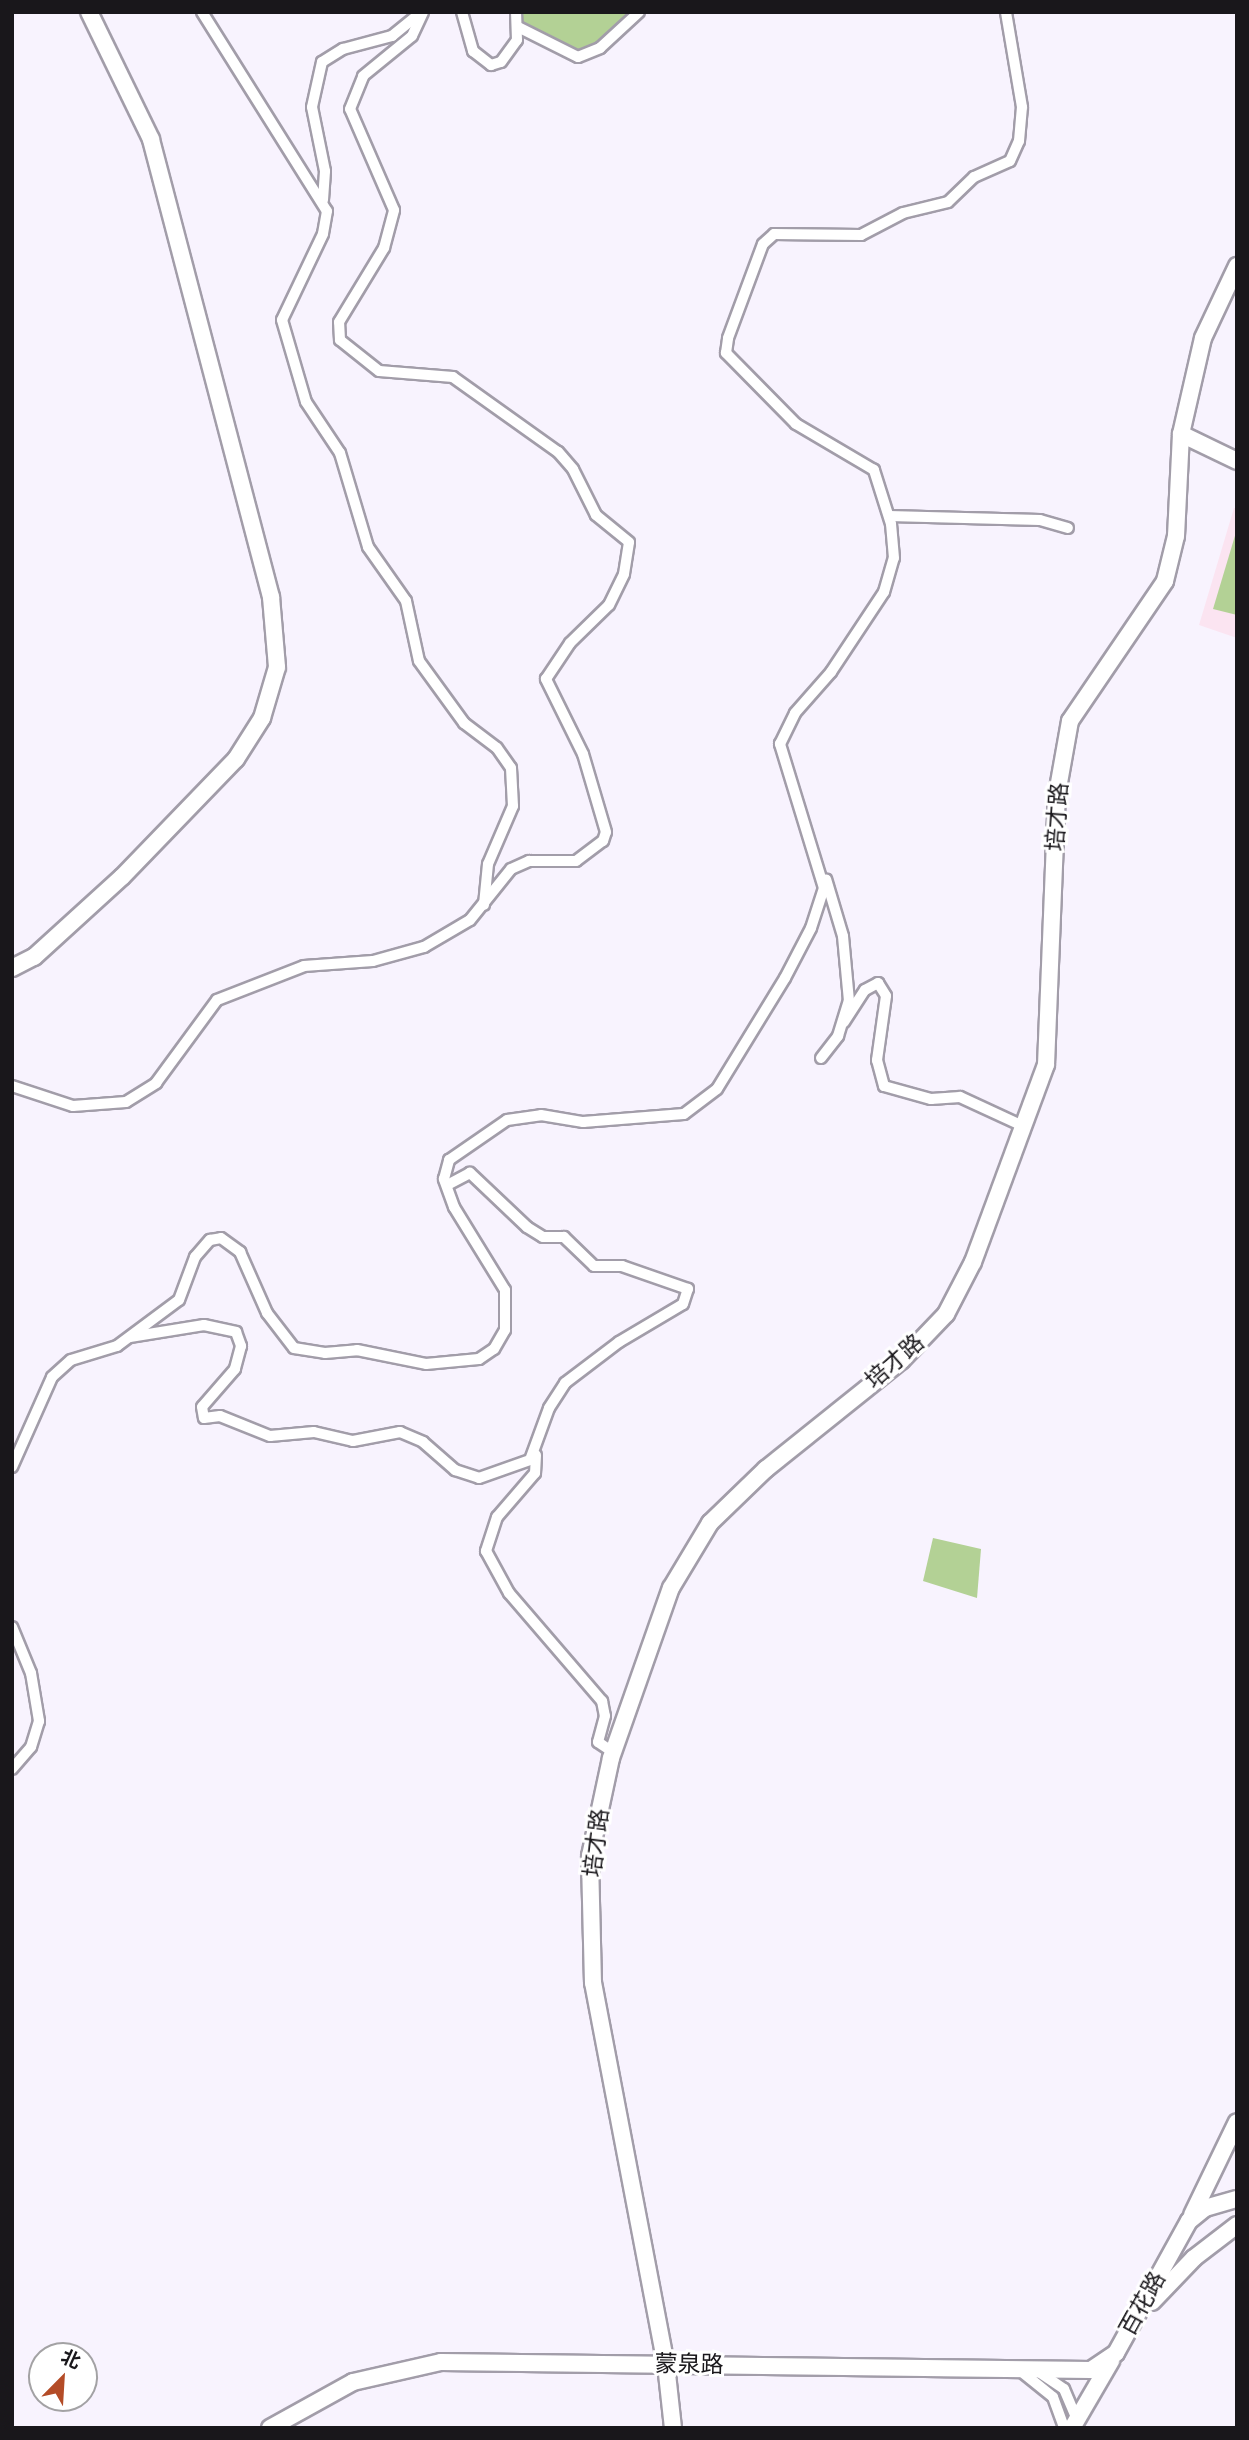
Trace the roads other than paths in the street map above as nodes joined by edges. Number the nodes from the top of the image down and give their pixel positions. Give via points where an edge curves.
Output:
1 (89, 12) edge
2 (202, 12) edge
3 (422, 12) edge
4 (462, 12) edge
5 (516, 12) edge
6 (639, 12) edge
7 (1006, 12) edge
8 (518, 27) junction
9 (323, 200) junction
10 (1237, 266) edge
11 (1181, 434) junction
12 (1237, 460) edge
13 (889, 516) junction
14 (1068, 528) dead end
15 (822, 870) junction
16 (484, 905) junction
17 (12, 968) edge
18 (844, 1022) junction
19 (821, 1058) dead end
20 (12, 1086) edge
21 (1025, 1127) junction
22 (447, 1185) junction
23 (130, 1337) junction
24 (536, 1455) junction
25 (12, 1467) edge
26 (12, 1626) edge
27 (613, 1752) junction
28 (12, 1769) edge
29 (1237, 2123) edge
30 (1237, 2199) edge
31 (1189, 2221) junction
32 (1237, 2225) edge
33 (1116, 2353) junction
34 (666, 2365) junction
35 (1019, 2371) junction
36 (1037, 2371) junction
37 (1071, 2425) edge
38 (270, 2428) edge
39 (673, 2428) edge

1 - 17 street via 154,149 271,597 277,667 262,718 236,759 122,877 34,957
2 - 9 street via 264,118
3 - 9 street via 392,36 343,49 322,62 312,107 325,171
3 - 16 street via 412,36 370,68 354,97 351,120 380,171 394,210 384,248 339,322 340,340 379,371 453,377 558,452 573,469 596,515 629,542 624,574 608,605 570,643 546,680 589,771 603,841 576,861 529,861 511,869
4 - 8 street via 473,51 491,65 512,50
5 - 8 street
6 - 8 street via 600,48 578,57
7 - 13 street via 1022,107 1019,141 1010,161 974,177 948,202 903,213 860,235 774,234 763,244 727,338 726,353 796,424 874,470
9 - 16 street via 327,221 284,310 285,336 306,402 340,453 365,538 406,601 419,661 464,723 497,748 511,768 513,806 488,864
10 - 11 street, 培才路 via 1203,338
11 - 12 street
11 - 21 street, 培才路 via 1176,536 1165,581 1070,721 1057,794 1046,1065
13 - 14 street via 1041,520
13 - 15 street via 894,558 884,592 831,673 795,713 780,744
15 - 18 street via 847,962
15 - 22 street via 824,888 811,928 734,1063 702,1106 684,1114 583,1122 541,1115 507,1120 449,1160
16 - 20 street via 447,934 401,956 304,966 217,1000 156,1083 126,1102 73,1106
18 - 19 street
18 - 21 street via 865,990 878,983 886,996 877,1060 884,1086 931,1099 960,1097
21 - 27 street, 培才路 via 973,1262 946,1314 901,1361 788,1451 710,1523 671,1588
22 - 23 street via 454,1207 505,1290 505,1330 494,1349 479,1360 426,1364 358,1350 325,1353 295,1348 267,1313 240,1252 221,1238 202,1245 179,1300
22 - 24 street via 470,1173 527,1227 543,1237 564,1237 594,1266 622,1266 688,1289 683,1304 619,1342 565,1383 541,1425
23 - 24 street via 204,1325 236,1332 241,1346 235,1369 202,1407 204,1418 220,1416 270,1436 314,1432 354,1441 400,1432 423,1442 455,1470 479,1478
23 - 25 street via 107,1353 71,1360 52,1377
24 - 27 street via 535,1473 497,1517 486,1551 509,1593 602,1701 605,1716 598,1742
26 - 28 street via 31,1672 39,1721 31,1747
27 - 34 street, 培才路 via 590,1856 593,1983
29 - 31 street, 百花路
30 - 31 street via 1205,2208
31 - 33 street, 百花路
32 - 33 street, 百花路 via 1176,2275
33 - 36 street, 蒙泉路 via 1091,2370
33 - 37 street
34 - 35 street, 蒙泉路
34 - 38 street, 蒙泉路 via 418,2365 333,2391
34 - 39 street, 培才路
35 - 36 street, 蒙泉路
35 - 37 street via 1047,2390
36 - 37 street via 1065,2389

